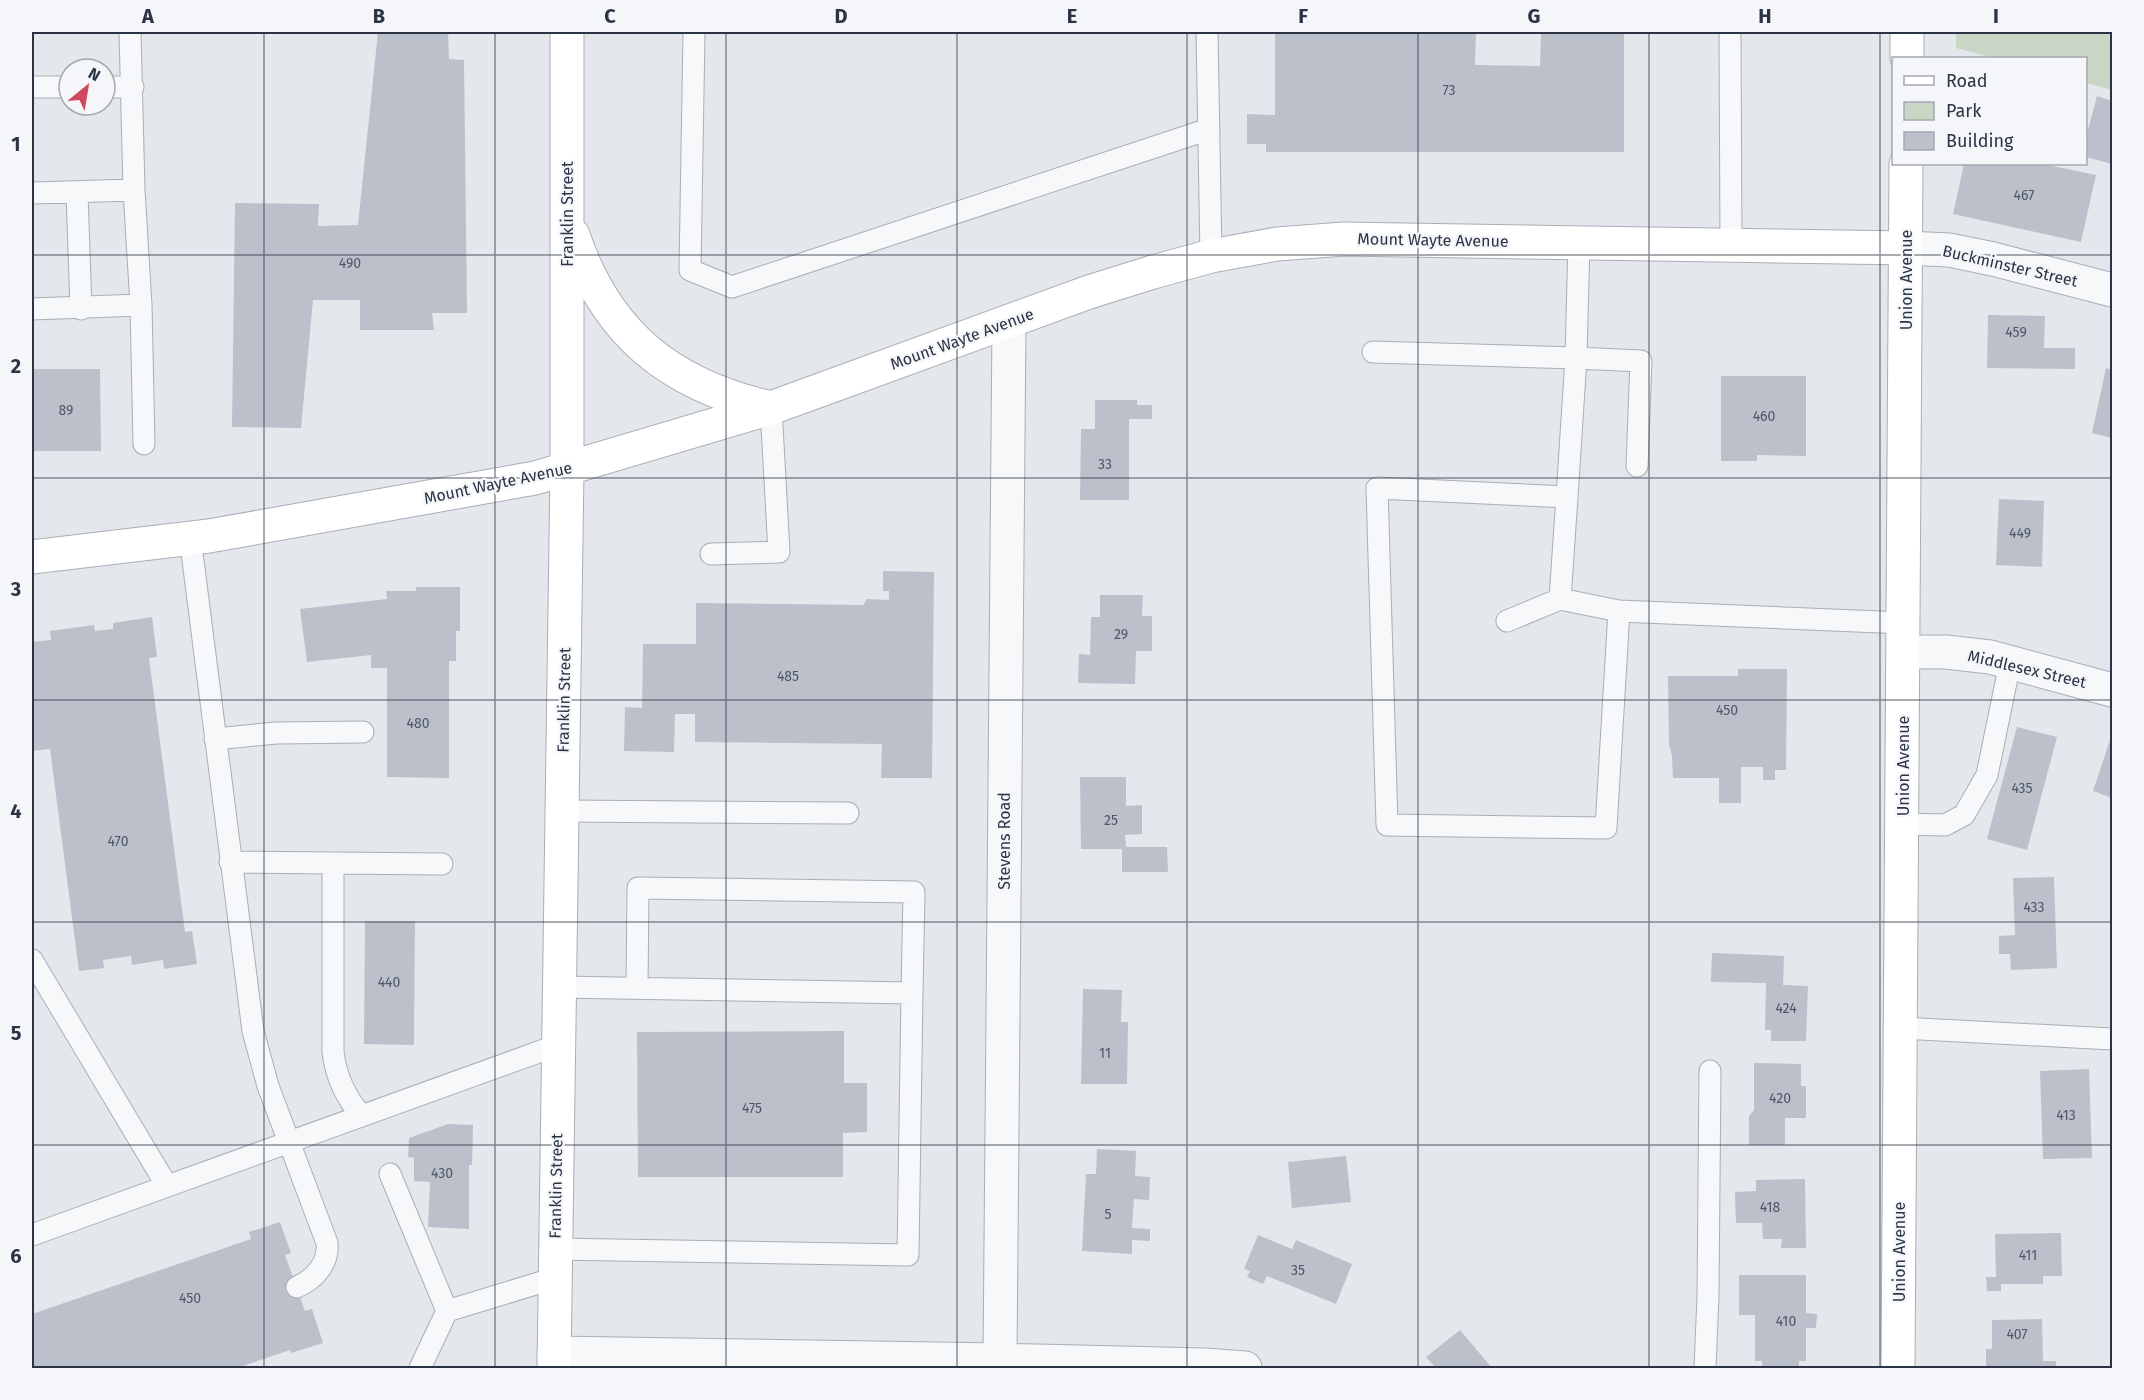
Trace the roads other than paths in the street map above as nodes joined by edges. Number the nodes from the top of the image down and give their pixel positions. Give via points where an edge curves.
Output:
1 (130, 32) edge
2 (567, 32) edge
3 (694, 32) edge
4 (1207, 32) edge
5 (1730, 32) edge
6 (1907, 32) edge
7 (1907, 57) edge
8 (32, 87) edge
9 (57, 87) edge
10 (117, 87) edge
11 (133, 87) junction
12 (1209, 129) junction
13 (1906, 165) edge
14 (134, 190) junction
15 (32, 193) edge
16 (77, 193) junction
17 (567, 210) junction
18 (1579, 243) junction
19 (1731, 245) junction
20 (1906, 248) junction
21 (1211, 256) junction
22 (2112, 290) edge
23 (141, 305) junction
24 (32, 309) edge
25 (81, 309) junction
26 (1009, 322) junction
27 (1373, 352) dead end
28 (1576, 358) junction
29 (771, 408) junction
30 (144, 444) dead end
31 (1637, 466) dead end
32 (567, 469) junction
33 (1567, 497) junction
34 (190, 537) junction
35 (711, 554) dead end
36 (32, 556) edge
37 (1560, 599) junction
38 (1619, 611) junction
39 (1506, 621) dead end
40 (1904, 637) junction
41 (2010, 663) junction
42 (2112, 690) edge
43 (363, 732) dead end
44 (215, 739) junction
45 (562, 811) junction
46 (848, 813) dead end
47 (1902, 824) junction
48 (230, 862) junction
49 (333, 863) junction
50 (442, 864) dead end
51 (32, 960) edge
52 (559, 987) junction
53 (637, 988) junction
54 (912, 993) junction
55 (1900, 1028) junction
56 (2112, 1039) edge
57 (558, 1045) junction
58 (1710, 1071) dead end
59 (362, 1116) junction
60 (289, 1142) junction
61 (390, 1174) dead end
62 (167, 1186) junction
63 (32, 1235) edge
64 (555, 1263) junction
65 (297, 1287) dead end
66 (447, 1311) junction
67 (1000, 1360) junction
68 (554, 1361) edge
69 (420, 1368) edge
70 (1245, 1368) edge
71 (1705, 1368) edge
72 (1898, 1368) edge

1 - 11 lane
2 - 17 street, Franklin Street
3 - 12 lane via 690,270 732,287
4 - 12 lane
5 - 19 lane
6 - 7 street
8 - 9 lane
10 - 11 lane
11 - 14 lane
12 - 21 lane
13 - 20 street, Union Avenue
14 - 16 lane
14 - 23 lane
15 - 16 lane
16 - 25 lane
17 - 29 street via 591,278 632,338 661,362 702,385
17 - 32 street, Franklin Street
18 - 19 street, Mount Wayte Avenue
18 - 21 street, Mount Wayte Avenue via 1344,239 1277,244
18 - 28 lane
19 - 20 street, Mount Wayte Avenue
20 - 22 street, Buckminster Street via 1949,250
20 - 40 street, Union Avenue
21 - 26 street, Mount Wayte Avenue via 1089,292
23 - 25 lane
23 - 30 lane
24 - 25 lane
26 - 29 street, Mount Wayte Avenue
26 - 67 street, Stevens Road
27 - 28 lane
28 - 31 lane via 1641,361
28 - 33 lane
29 - 32 street, Mount Wayte Avenue
29 - 35 lane via 779,552
32 - 34 street, Mount Wayte Avenue via 379,507
32 - 45 street, Franklin Street
33 - 37 lane
33 - 38 lane via 1377,488 1387,825 1606,828
34 - 36 street, Mount Wayte Avenue
34 - 44 lane
37 - 38 lane
37 - 39 lane
38 - 40 lane
40 - 41 street, Middlesex Street
40 - 47 street, Union Avenue
41 - 42 street, Middlesex Street
41 - 47 lane via 1987,775 1964,815 1945,825
43 - 44 lane via 276,733
44 - 48 lane
45 - 46 lane
45 - 52 street, Franklin Street
47 - 55 street, Union Avenue
48 - 49 lane
48 - 60 lane via 253,1031
49 - 50 lane
49 - 59 lane via 335,1068 348,1099
51 - 62 lane
52 - 53 lane
52 - 57 street, Franklin Street
53 - 54 lane
53 - 54 lane via 638,888 914,892
54 - 64 lane via 908,1255
55 - 56 lane
55 - 72 street, Union Avenue
57 - 59 lane
57 - 64 street, Franklin Street
58 - 71 lane
59 - 60 lane
60 - 62 lane
60 - 65 lane via 328,1250 315,1275
61 - 66 lane
62 - 63 lane
64 - 66 lane
64 - 68 street, Franklin Street
66 - 69 lane
67 - 68 street
67 - 70 street

